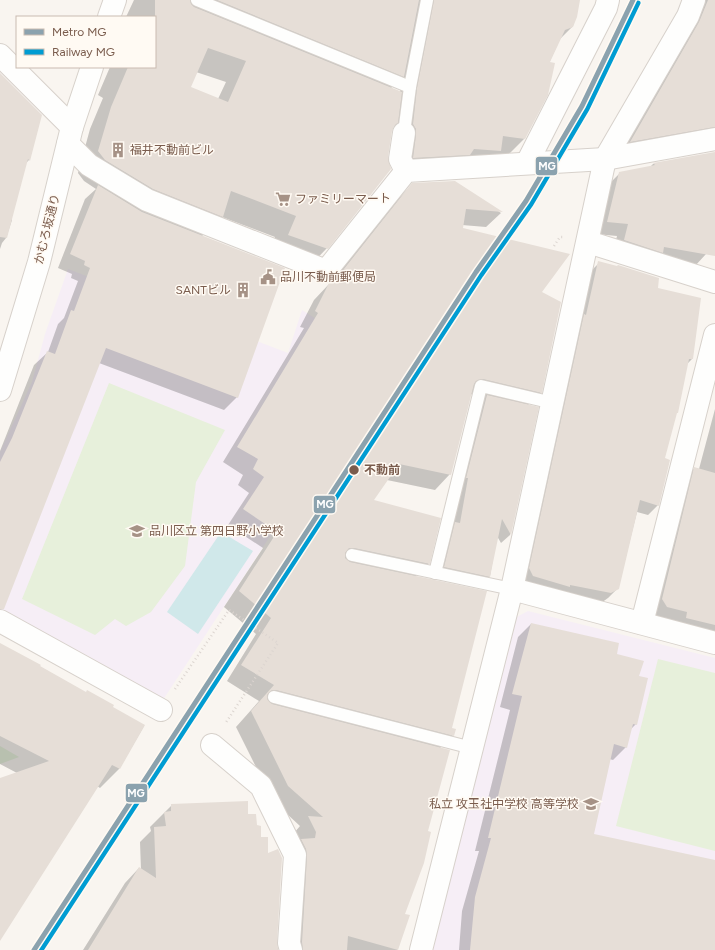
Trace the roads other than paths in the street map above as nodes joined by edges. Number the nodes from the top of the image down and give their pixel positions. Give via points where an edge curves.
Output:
1 (115, 0) edge
2 (197, 0) edge
3 (427, 0) edge
4 (608, 0) edge
5 (694, 0) edge
6 (109, 16) edge
7 (0, 55) edge
8 (92, 68) edge
9 (410, 87) junction
10 (404, 133) joint
11 (70, 136) junction
12 (715, 139) edge
13 (604, 160) junction
14 (527, 163) junction
15 (406, 171) junction
16 (588, 242) junction
17 (715, 282) edge
18 (715, 335) edge
19 (0, 390) edge
20 (553, 403) junction
21 (352, 555) dead end
22 (435, 573) junction
23 (512, 589) junction
24 (0, 621) edge
25 (642, 623) junction
26 (715, 643) edge
27 (274, 697) dead end
28 (161, 710) road end
29 (212, 745) road end
30 (472, 748) junction
31 (291, 950) edge
32 (421, 950) edge

1 - 6 street
2 - 9 lane
3 - 9 lane
4 - 14 street
5 - 13 street via 688,16
7 - 11 street
8 - 11 street, かむろ坂通り
9 - 10 lane
10 - 15 street via 400,159
11 - 15 street via 89,165 147,200 326,271
11 - 19 street, かむろ坂通り via 40,262
12 - 13 street
13 - 14 street
13 - 16 street
14 - 15 street
16 - 17 street
16 - 20 street
18 - 25 street
20 - 22 lane via 481,386
20 - 23 street
21 - 22 lane
22 - 23 lane
23 - 25 street
23 - 30 street
24 - 28 street
25 - 26 street
27 - 30 lane
29 - 31 street via 261,786 295,855 289,943
30 - 32 street

